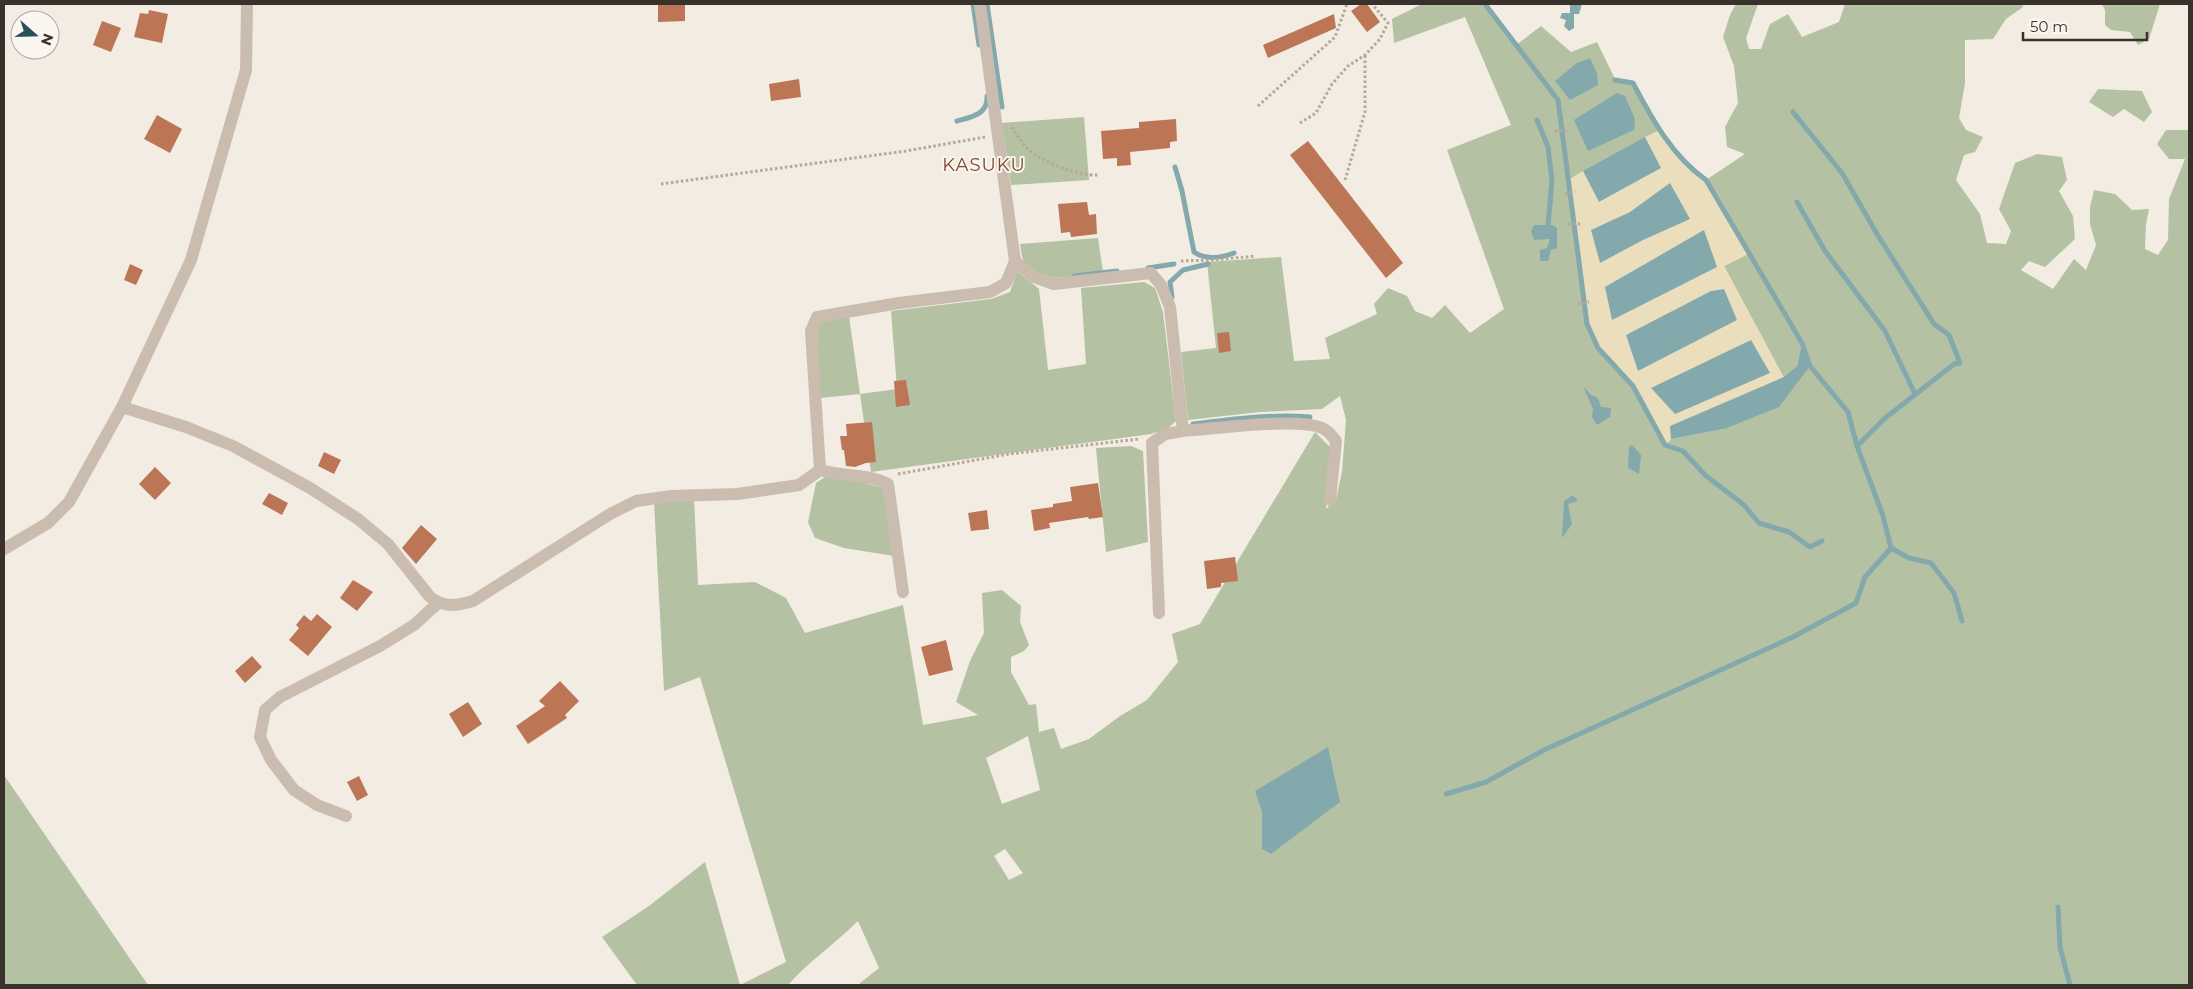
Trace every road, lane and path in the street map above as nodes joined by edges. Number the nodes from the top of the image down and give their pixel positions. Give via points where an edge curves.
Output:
1 (247, 4) edge
2 (980, 4) edge
3 (1347, 4) edge
4 (1372, 4) edge
5 (1366, 55) junction
6 (1258, 106) dead end
7 (996, 114) junction
8 (1300, 122) dead end
9 (1554, 131) dead end
10 (1566, 131) dead end
11 (998, 134) junction
12 (1098, 175) dead end
13 (1344, 180) dead end
14 (661, 184) dead end
15 (1575, 191) dead end
16 (1565, 194) dead end
17 (1568, 224) dead end
18 (1580, 224) dead end
19 (1255, 256) dead end
20 (1016, 261) junction
21 (1181, 261) dead end
22 (1589, 302) dead end
23 (1578, 304) dead end
24 (122, 407) junction
25 (1183, 431) junction
26 (1152, 443) junction
27 (820, 470) junction
28 (876, 478) junction
29 (1330, 500) dead end
30 (4, 549) edge
31 (903, 592) dead end
32 (438, 604) junction
33 (1159, 613) dead end
34 (346, 816) dead end

1 - 24 street via 246,70 191,260
2 - 7 street
3 - 6 path via 1335,37
4 - 5 path via 1388,22 1380,39
5 - 8 path via 1348,66 1332,84 1316,113
5 - 13 path via 1365,112
7 - 11 street
7 - 12 path via 1010,124 1026,147 1044,160 1086,176
9 - 10 path
11 - 14 path via 906,151
11 - 20 street
15 - 16 path
17 - 18 path
19 - 21 path
20 - 25 street via 1034,277 1054,284 1151,273 1161,284 1170,307
20 - 27 street via 1006,283 990,292 817,317 811,331
22 - 23 path
24 - 30 street via 69,502 48,523
24 - 32 street via 233,446 310,488 358,519 388,544
25 - 26 street via 1165,434
25 - 29 street via 1310,424 1324,428 1336,441
26 - 28 path via 1139,440 1009,454
26 - 33 street
27 - 28 street
27 - 32 street via 799,485 737,494 671,496 636,501 610,514 473,601 455,607
28 - 31 street via 888,484
32 - 34 street via 414,625 380,646 280,697 265,710 260,736 271,760 288,783 317,805

